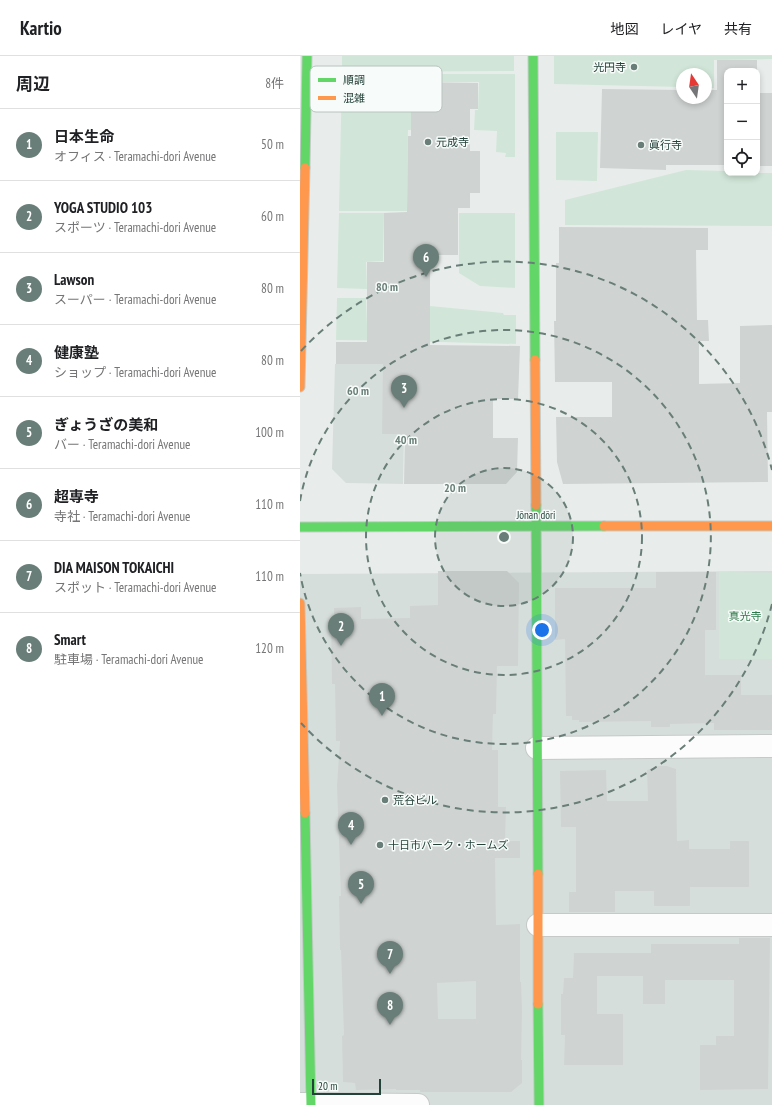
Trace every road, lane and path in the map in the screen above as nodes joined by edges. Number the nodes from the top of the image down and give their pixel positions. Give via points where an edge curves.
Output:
1 (307, 56) edge
2 (533, 56) edge
3 (300, 387) edge
4 (772, 526) edge
5 (300, 527) edge
6 (536, 527) junction
7 (300, 603) edge
8 (772, 746) edge
9 (537, 748) junction
10 (538, 925) junction
11 (772, 925) edge
12 (307, 1104) edge
13 (418, 1105) edge
14 (539, 1105) edge

1 - 3 main road
2 - 6 main road
4 - 6 main road, Jōnan dōri
5 - 6 main road, Jōnan dōri
6 - 9 main road
7 - 12 main road
8 - 9 street
9 - 10 main road
10 - 11 street
10 - 14 main road
12 - 13 street

